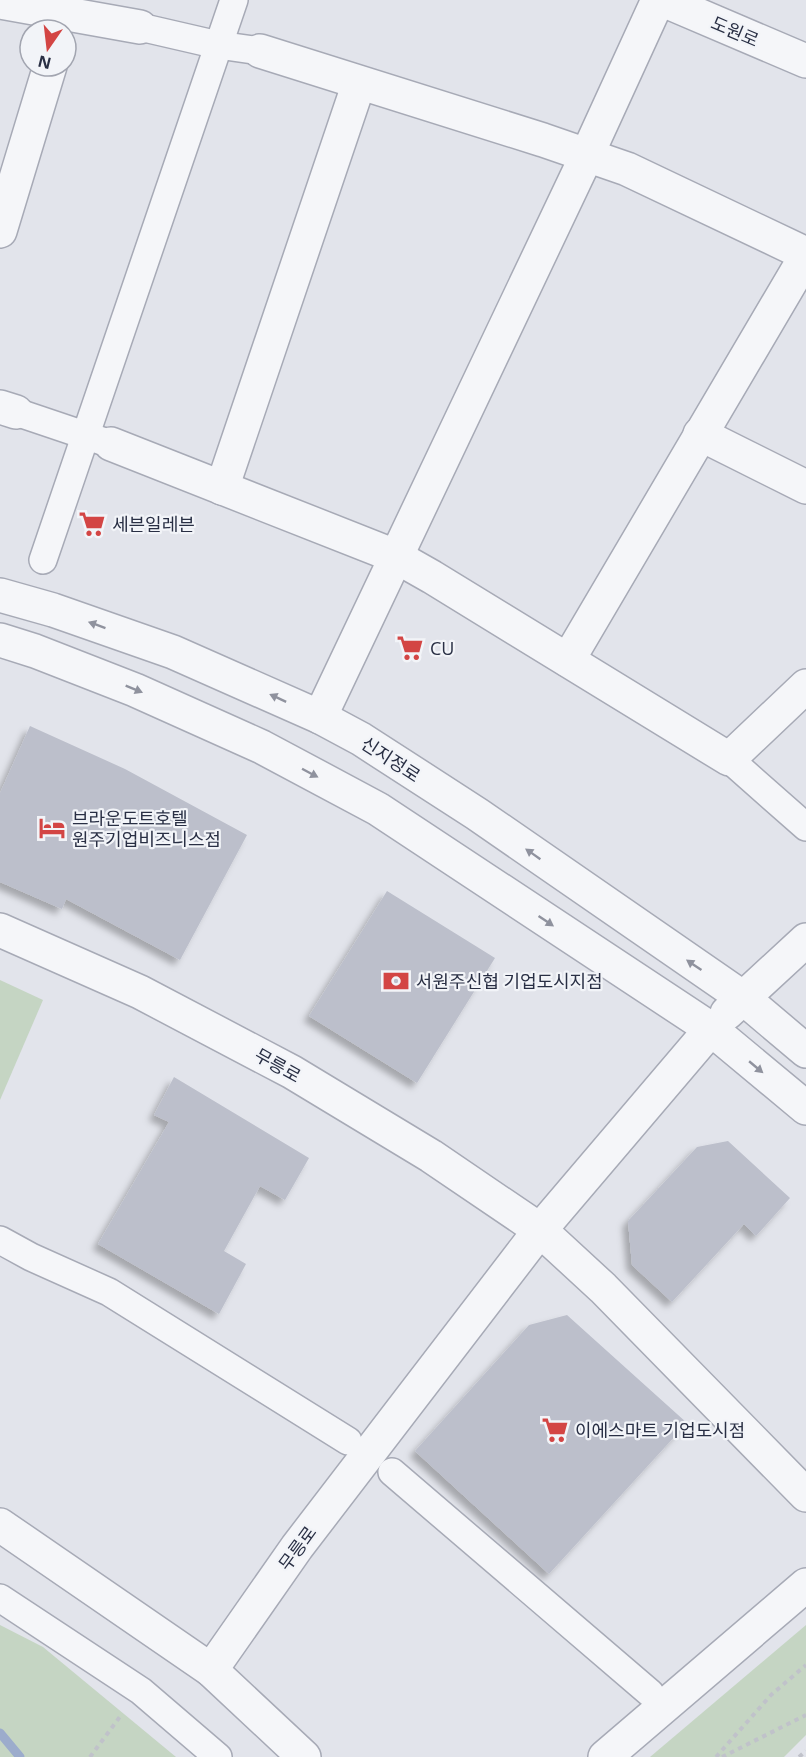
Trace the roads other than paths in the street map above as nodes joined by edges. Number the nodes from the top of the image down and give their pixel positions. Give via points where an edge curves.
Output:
1 (234, 0) edge
2 (658, 0) edge
3 (663, 0) edge
4 (0, 2) edge
5 (50, 18) edge
6 (78, 23) edge
7 (140, 27) joint
8 (218, 45) junction
9 (260, 51) joint
10 (806, 61) edge
11 (46, 78) edge
12 (359, 84) junction
13 (587, 155) junction
14 (0, 231) edge
15 (806, 255) edge
16 (8, 410) edge
17 (700, 434) junction
18 (98, 439) junction
19 (806, 487) edge
20 (222, 488) junction
21 (395, 556) junction
22 (43, 560) dead end
23 (0, 595) edge
24 (0, 640) edge
25 (568, 660) junction
26 (806, 686) edge
27 (320, 717) junction
28 (729, 759) junction
29 (806, 827) edge
30 (0, 930) edge
31 (806, 940) edge
32 (742, 997) junction
33 (711, 1029) junction
34 (806, 1051) edge
35 (806, 1108) edge
36 (540, 1230) junction
37 (0, 1240) edge
38 (348, 1441) dead end
39 (392, 1472) dead end
40 (806, 1495) edge
41 (0, 1525) edge
42 (806, 1585) edge
43 (0, 1598) edge
44 (211, 1670) junction
45 (650, 1693) dead end
46 (218, 1757) edge
47 (304, 1757) edge
48 (605, 1757) edge

1 - 8 street
2 - 13 street
3 - 10 street, 도원로
4 - 5 street
6 - 7 street
7 - 8 street
8 - 9 street
8 - 18 street
9 - 12 street
11 - 14 street
12 - 13 street
12 - 20 street
13 - 15 street via 627,169
13 - 21 street
15 - 17 street
16 - 18 street
17 - 19 street
17 - 25 street
18 - 20 street
18 - 22 street
20 - 21 street
21 - 25 street
21 - 27 street
27 -> 23 street, 신지정로 via 174,652
24 -> 33 street via 135,690 262,747 378,809
25 - 28 street
26 - 28 street
32 -> 27 street, 신지정로 via 477,814
28 - 29 street
30 - 36 street, 무릉로 via 140,992 292,1072 431,1156
31 - 32 street, 무릉로
32 - 33 street, 무릉로
32 - 34 street, 신지정로
33 -> 35 street
33 - 36 street, 무릉로
36 - 40 street, 무릉로 via 603,1288
36 - 44 street, 무릉로 via 297,1547
37 - 38 street via 109,1292
39 - 45 street
41 - 44 street
42 - 48 street
43 - 46 street via 141,1691
44 - 47 street

